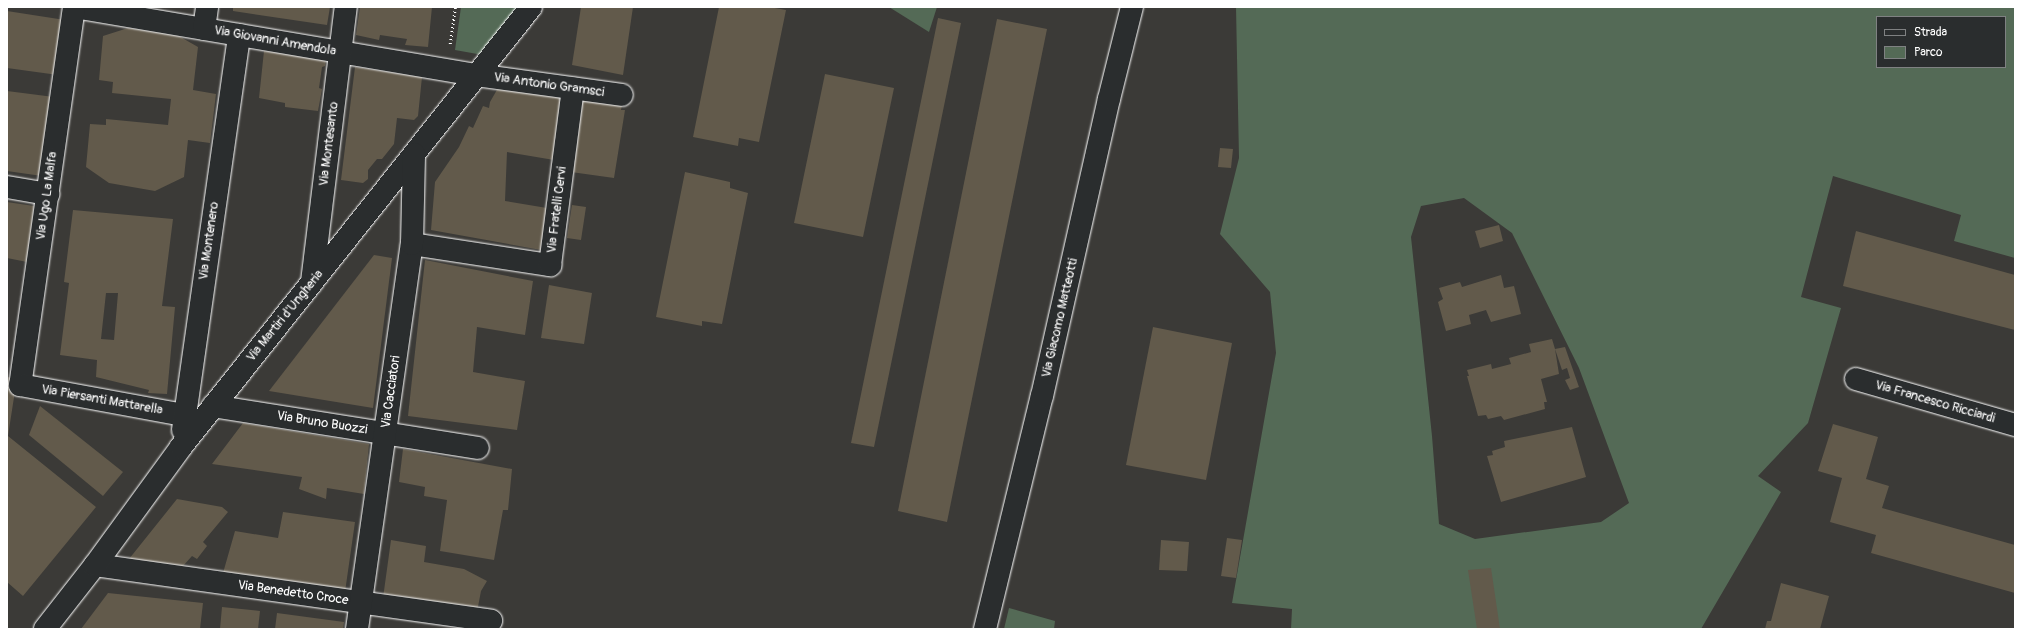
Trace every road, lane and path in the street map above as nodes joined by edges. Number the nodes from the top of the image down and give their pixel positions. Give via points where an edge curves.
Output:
1 (74, 7) edge
2 (207, 7) edge
3 (346, 7) edge
4 (455, 7) edge
5 (531, 7) edge
6 (1132, 7) edge
7 (204, 29) junction
8 (239, 35) junction
9 (340, 52) junction
10 (447, 70) junction
11 (476, 75) junction
12 (573, 88) junction
13 (622, 95) dead end
14 (414, 154) junction
15 (7, 187) edge
16 (48, 194) junction
17 (412, 244) junction
18 (312, 282) junction
19 (1856, 379) dead end
20 (20, 385) joint
21 (213, 406) junction
22 (184, 415) junction
23 (2015, 425) edge
24 (385, 433) junction
25 (181, 447) junction
26 (478, 448) dead end
27 (95, 566) junction
28 (360, 602) junction
29 (491, 621) dead end
30 (45, 629) edge
31 (357, 629) edge
32 (985, 629) edge

1 - 7 street, Via Giovanni Amendola
1 - 16 street, Via Ugo La Malfa
2 - 7 street
3 - 9 street, Via Montesanto
4 - 10 path
5 - 11 street, Via Martiri d'Ungheria
6 - 32 street, Via Giacomo Matteotti
7 - 8 street, Via Giovanni Amendola
8 - 9 street, Via Giovanni Amendola
8 - 22 street, Via Montenero
9 - 10 street, Via Giovanni Amendola
9 - 18 street, Via Montesanto
10 - 11 street, Via Giovanni Amendola
11 - 12 street, Via Antonio Gramsci
11 - 14 street, Via Martiri d'Ungheria
12 - 13 street, Via Antonio Gramsci
12 - 17 street, Via Fratelli Cervi via 550,265
14 - 17 street, Via Cacciatori
14 - 18 street, Via Martiri d'Ungheria
15 - 16 street
16 - 20 street, Via Ugo La Malfa
17 - 24 street, Via Cacciatori
18 - 21 street, Via Martiri d'Ungheria
19 - 23 street, Via Francesco Ricciardi
20 - 22 street, Via Piersanti Mattarella
21 - 24 street, Via Bruno Buozzi
21 - 25 street, Via Martiri d'Ungheria
22 - 25 street, Via Montenero
24 - 26 street, Via Bruno Buozzi
24 - 28 street, Via Cacciatori
25 - 27 street, Via Martiri d'Ungheria
27 - 28 street, Via Benedetto Croce
27 - 30 street, Via Martiri d'Ungheria
28 - 29 street, Via Benedetto Croce
28 - 31 street, Via Cacciatori

